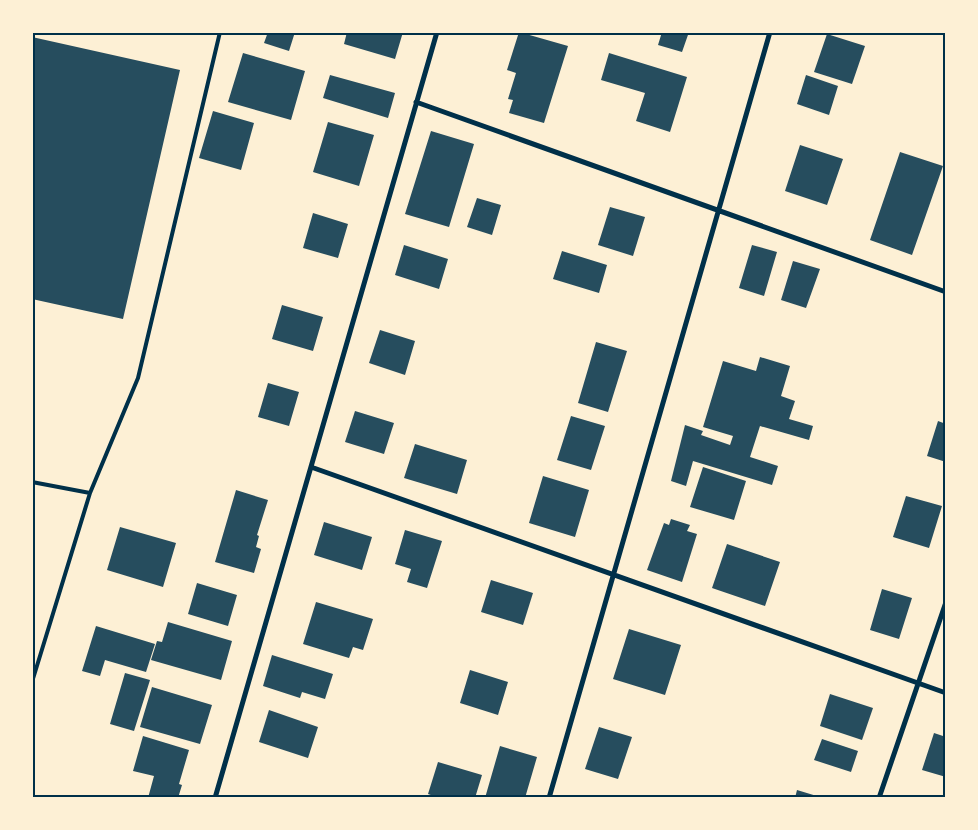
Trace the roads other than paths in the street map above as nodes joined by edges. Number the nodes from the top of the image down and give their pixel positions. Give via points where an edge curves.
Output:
1 (220, 32) edge
2 (437, 32) edge
3 (770, 32) edge
4 (416, 102) junction
5 (719, 211) junction
6 (946, 292) edge
7 (311, 467) junction
8 (32, 482) edge
9 (90, 493) junction
10 (614, 574) junction
11 (946, 602) edge
12 (32, 682) edge
13 (918, 683) junction
14 (946, 693) edge
15 (215, 798) edge
16 (550, 798) edge
17 (879, 798) edge

1 - 9 lane via 138,378
2 - 4 street
3 - 5 street
4 - 5 street
4 - 7 street
5 - 6 street
5 - 10 street
7 - 10 street
7 - 15 street
8 - 9 lane
9 - 12 lane
10 - 13 street
10 - 16 street
11 - 13 street
13 - 14 street
13 - 17 street

